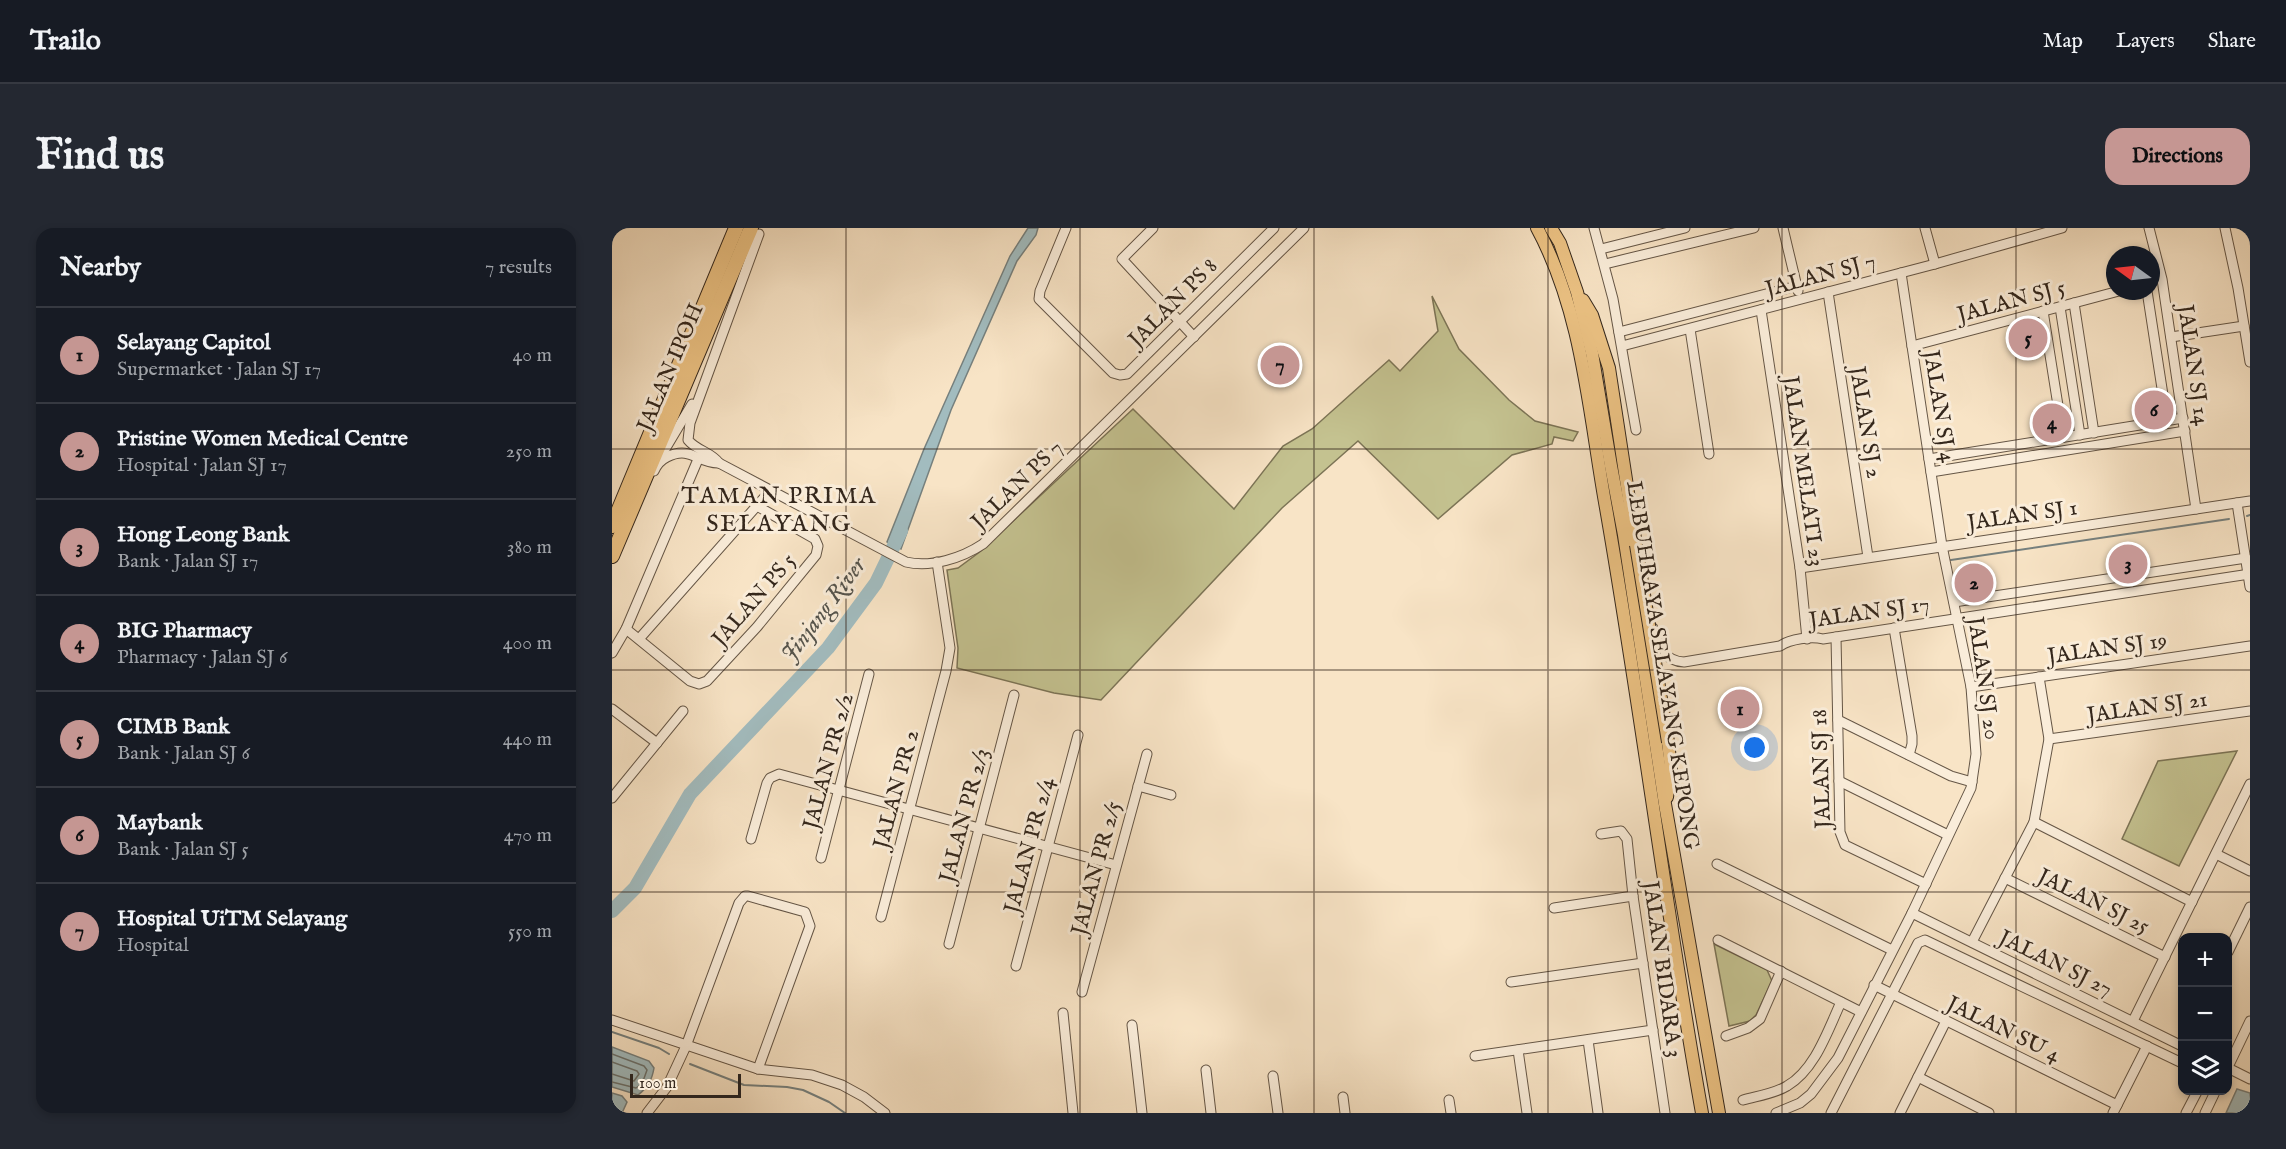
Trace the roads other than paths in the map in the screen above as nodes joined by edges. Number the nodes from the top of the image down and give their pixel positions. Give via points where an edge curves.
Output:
1 (736, 228) edge
2 (1066, 228) edge
3 (1153, 228) edge
4 (1274, 228) edge
5 (1304, 228) edge
6 (1537, 228) edge
7 (1551, 228) edge
8 (1594, 228) edge
9 (1685, 228) edge
10 (1755, 228) edge
11 (1783, 228) edge
12 (1926, 228) edge
13 (2062, 228) edge
14 (2149, 228) edge
15 (2224, 228) edge
16 (757, 230) edge
17 (1670, 230) edge
18 (1601, 249) junction
19 (1605, 264) junction
20 (1935, 264) junction
21 (1901, 273) junction
22 (2162, 279) joint
23 (1797, 286) junction
24 (2250, 287) edge
25 (2238, 288) junction
26 (1578, 292) junction
27 (1828, 292) junction
28 (2106, 294) edge
29 (1800, 299) junction
30 (2149, 300) edge
31 (2074, 303) junction
32 (2060, 307) junction
33 (1761, 310) junction
34 (2043, 311) junction
35 (1179, 322) junction
36 (2244, 326) junction
37 (1690, 328) junction
38 (1619, 332) junction
39 (1194, 337) junction
40 (2171, 337) junction
41 (1622, 346) junction
42 (1912, 346) junction
43 (2250, 362) edge
44 (702, 389) junction
45 (2183, 418) junction
46 (2167, 421) junction
47 (1636, 430) dead end
48 (2185, 431) junction
49 (2094, 433) junction
50 (2080, 435) junction
51 (2063, 437) junction
52 (1709, 454) dead end
53 (699, 457) junction
54 (1929, 459) junction
55 (719, 463) junction
56 (657, 465) junction
57 (1931, 472) junction
58 (770, 490) junction
59 (2250, 501) edge
60 (2237, 503) junction
61 (757, 506) junction
62 (2196, 509) junction
63 (612, 526) edge
64 (1942, 546) junction
65 (612, 556) edge
66 (1868, 557) junction
67 (951, 558) junction
68 (2246, 558) junction
69 (937, 562) junction
70 (919, 564) junction
71 (1800, 568) junction
72 (2249, 574) edge
73 (939, 577) junction
74 (2250, 587) edge
75 (1954, 602) junction
76 (1634, 603) junction
77 (1957, 618) junction
78 (1894, 628) junction
79 (626, 629) junction
80 (1836, 637) junction
81 (639, 639) junction
82 (1807, 639) junction
83 (2250, 645) edge
84 (612, 653) edge
85 (869, 674) dead end
86 (2038, 677) junction
87 (1971, 687) junction
88 (1014, 696) dead end
89 (612, 710) edge
90 (683, 711) dead end
91 (2250, 711) edge
92 (1838, 720) junction
93 (1078, 735) dead end
94 (2049, 739) junction
95 (657, 743) junction
96 (1147, 754) dead end
97 (1909, 755) junction
98 (1839, 781) junction
99 (1972, 782) junction
100 (2250, 784) edge
101 (1138, 786) junction
102 (840, 790) junction
103 (1171, 795) dead end
104 (612, 798) edge
105 (1665, 804) junction
106 (910, 809) junction
107 (2034, 822) junction
108 (980, 828) junction
109 (1601, 834) dead end
110 (1948, 836) junction
111 (752, 839) dead end
112 (1048, 847) junction
113 (2216, 854) junction
114 (821, 858) dead end
115 (1718, 864) dead end
116 (1116, 865) junction
117 (2250, 871) edge
118 (2005, 878) junction
119 (1926, 884) junction
120 (1633, 896) junction
121 (2192, 902) junction
122 (2250, 907) edge
123 (1554, 908) dead end
124 (1912, 913) junction
125 (881, 917) dead end
126 (1718, 940) dead end
127 (1972, 942) junction
128 (949, 944) dead end
129 (2232, 944) edge
130 (1892, 950) junction
131 (2165, 957) junction
132 (1642, 963) junction
133 (1016, 966) dead end
134 (1781, 971) junction
135 (1510, 982) dead end
136 (1874, 985) junction
137 (1082, 992) dead end
138 (1891, 994) junction
139 (1841, 1002) junction
140 (1861, 1012) junction
141 (1063, 1013) dead end
142 (612, 1020) edge
143 (1946, 1021) junction
144 (2133, 1021) junction
145 (2250, 1021) edge
146 (1132, 1024) dead end
147 (1653, 1030) junction
148 (1726, 1036) dead end
149 (1588, 1040) junction
150 (2178, 1042) edge
151 (686, 1046) junction
152 (2147, 1046) junction
153 (1518, 1050) junction
154 (1474, 1056) dead end
155 (2232, 1059) edge
156 (2178, 1061) edge
157 (759, 1069) junction
158 (2232, 1069) edge
159 (1206, 1070) dead end
160 (1273, 1076) dead end
161 (1918, 1077) junction
162 (2250, 1079) edge
163 (2195, 1095) edge
164 (2214, 1095) edge
165 (1343, 1097) dead end
166 (1700, 1099) junction
167 (1449, 1100) dead end
168 (1743, 1100) dead end
169 (2115, 1109) edge
170 (1720, 1110) edge
171 (1974, 1110) edge
172 (652, 1112) edge
173 (885, 1113) edge
174 (1074, 1113) edge
175 (1142, 1113) edge
176 (1211, 1113) edge
177 (1278, 1113) edge
178 (1345, 1113) edge
179 (1451, 1113) edge
180 (1527, 1113) edge
181 (1598, 1113) edge
182 (1665, 1113) edge
183 (1696, 1113) edge
184 (1702, 1113) edge
185 (1776, 1113) edge
186 (1831, 1113) edge
187 (1900, 1113) edge
188 (1989, 1113) edge
189 (2186, 1113) edge
190 (2205, 1113) edge

1 - 63 highway, JALAN IPOH
2 - 35 street, JALAN PS 8 via 1039,299 1113,373 1127,374
3 - 35 street via 1122,259
4 - 35 street, JALAN PS 8
5 - 39 street, JALAN PS 7
6 - 166 main road, LEBUHRAYA SELAYANG KEPONG via 1562,284 1580,359
7 - 26 main road, LEBUHRAYA SELAYANG KEPONG
8 - 18 street
9 - 17 street
10 - 19 street
11 - 23 street
12 - 20 street
13 - 20 street, JALAN SJ 7
14 - 22 street, JALAN SJ 14
15 - 25 street
16 - 44 street
16 - 65 highway, JALAN IPOH via 730,293 716,308
17 - 18 street
18 - 19 street
19 - 38 street
20 - 21 street, JALAN SJ 7
21 - 27 street, JALAN SJ 7
21 - 42 street, JALAN SJ 4
22 - 40 street, JALAN SJ 14
23 - 29 street
23 - 38 street
24 - 25 street
25 - 36 street
26 - 76 main road, LEBUHRAYA SELAYANG KEPONG
26 - 105 main road, bridge via 1592,315 1609,368 1668,742 1671,768
27 - 29 street, JALAN SJ 7
27 - 66 street, JALAN SJ 2
28 - 31 street, JALAN SJ 5
29 - 33 street, JALAN SJ 7
30 - 46 street
31 - 32 street, JALAN SJ 5
31 - 49 street
32 - 34 street, JALAN SJ 5
32 - 50 street
33 - 37 street, JALAN SJ 7
33 - 71 street, JALAN MELATI 23
34 - 42 street, JALAN SJ 5
34 - 51 street
35 - 39 street
36 - 40 street
36 - 43 street
37 - 41 street, JALAN SJ 7
37 - 52 street
38 - 41 street
39 - 67 street, JALAN PS 7 via 983,544
40 - 45 street, JALAN SJ 14
41 - 47 street
42 - 54 street, JALAN SJ 4
44 - 55 street via 688,440
44 - 56 street
45 - 46 street
45 - 48 street, JALAN SJ 14
46 - 49 street
48 - 57 street
48 - 62 street, JALAN SJ 14
49 - 50 street
50 - 51 street
51 - 54 street
53 - 55 street, JALAN PS 7 via 711,464
53 - 56 street, JALAN PS 7 via 681,452
53 - 79 street
54 - 57 street, JALAN SJ 4
55 - 58 street, JALAN PS 7
56 - 65 street
57 - 64 street, JALAN SJ 4
58 - 61 street
58 - 70 street, JALAN PS 7 via 898,558
59 - 60 street, JALAN SJ 1
60 - 62 street, JALAN SJ 1
60 - 68 street
61 - 81 street
61 - 81 street, JALAN PS 5 via 815,539 818,546 816,555 757,627 708,681 699,684
62 - 64 street, JALAN SJ 1
64 - 66 street, JALAN SJ 1
64 - 75 street, JALAN SJ 20
66 - 71 street, JALAN SJ 1
67 - 69 street, JALAN PS 7
67 - 73 street
68 - 72 street
68 - 75 street, JALAN SJ 17
69 - 70 street, JALAN PS 7
69 - 73 street, JALAN PR 2
70 - 73 street
71 - 82 street, JALAN MELATI 23
72 - 74 street
72 - 77 street, JALAN SJ 17
73 - 106 street, JALAN PR 2 via 950,648
75 - 77 street, JALAN SJ 20
76 - 82 street, JALAN SJ 17 via 1651,621 1662,650 1675,662
76 - 105 main road, LEBUHRAYA SELAYANG KEPONG
77 - 78 street, JALAN SJ 17
77 - 87 street, JALAN SJ 20
78 - 80 street, JALAN SJ 17
78 - 97 street via 1912,736
79 - 81 street
79 - 84 street
80 - 82 street, JALAN SJ 17
80 - 92 street, JALAN SJ 18
83 - 86 street, JALAN SJ 19
85 - 102 street, JALAN PR 2/2
86 - 87 street, JALAN SJ 19
86 - 94 street
87 - 99 street, JALAN SJ 20 via 1977,742
88 - 108 street, JALAN PR 2/3
89 - 95 street
90 - 95 street
91 - 94 street, JALAN SJ 21
92 - 97 street
92 - 98 street, JALAN SJ 18
93 - 112 street, JALAN PR 2/4
94 - 107 street
95 - 104 street
96 - 101 street, JALAN PR 2/5
97 - 99 street
98 - 110 street
98 - 119 street, JALAN SJ 18 via 1840,832 1845,845
99 - 110 street, JALAN SJ 20
100 - 113 street
101 - 103 street
101 - 116 street, JALAN PR 2/5
102 - 106 street
102 - 111 street via 779,774 770,778
102 - 114 street, JALAN PR 2/2
105 - 170 main road, LEBUHRAYA SELAYANG KEPONG
106 - 108 street
106 - 125 street, JALAN PR 2
107 - 118 street
107 - 121 street
108 - 112 street
108 - 128 street, JALAN PR 2/3
109 - 120 street, JALAN BIDARA 3 via 1623,832 1627,839
110 - 119 street, JALAN SJ 20
112 - 116 street
112 - 133 street, JALAN PR 2/4
113 - 117 street
113 - 121 street
115 - 130 street
116 - 137 street, JALAN PR 2/5
118 - 127 street
118 - 131 street, JALAN SJ 25
119 - 124 street, JALAN SJ 20
120 - 123 street
120 - 132 street, JALAN BIDARA 3
121 - 131 street
122 - 129 street
124 - 127 street, JALAN SJ 27
124 - 130 street, JALAN SJ 20
126 - 134 street
127 - 144 street, JALAN SJ 27
130 - 136 street, JALAN SJ 20
131 - 144 street
132 - 135 street
132 - 147 street, JALAN BIDARA 3
134 - 139 street
134 - 148 street via 1760,1019
136 - 138 street, JALAN SU 4
136 - 140 street, JALAN SJ 20
138 - 143 street, JALAN SU 4
138 - 152 street via 1918,943 1925,940
138 - 186 street
139 - 140 street
139 - 168 street via 1818,1050 1797,1079 1774,1092
140 - 185 street, JALAN SJ 20 via 1822,1082 1800,1103
141 - 174 street
142 - 151 street
143 - 161 street
143 - 169 street, JALAN SU 4
144 - 150 street, JALAN SJ 27
145 - 155 street
146 - 175 street
147 - 149 street
147 - 182 street, JALAN BIDARA 3
149 - 153 street
149 - 181 street
151 - 157 street
151 - 157 street via 742,899 752,896 805,912 810,921 808,935
151 - 172 street
152 - 156 street
152 - 169 street
153 - 154 street
153 - 180 street
157 - 173 street via 812,1075 842,1085
158 - 162 street
159 - 176 street
160 - 177 street
161 - 171 street
161 - 187 street
163 - 189 street
164 - 190 street
165 - 178 street
166 - 183 main road
166 - 184 main road, LEBUHRAYA SELAYANG KEPONG
167 - 179 street
171 - 188 street

